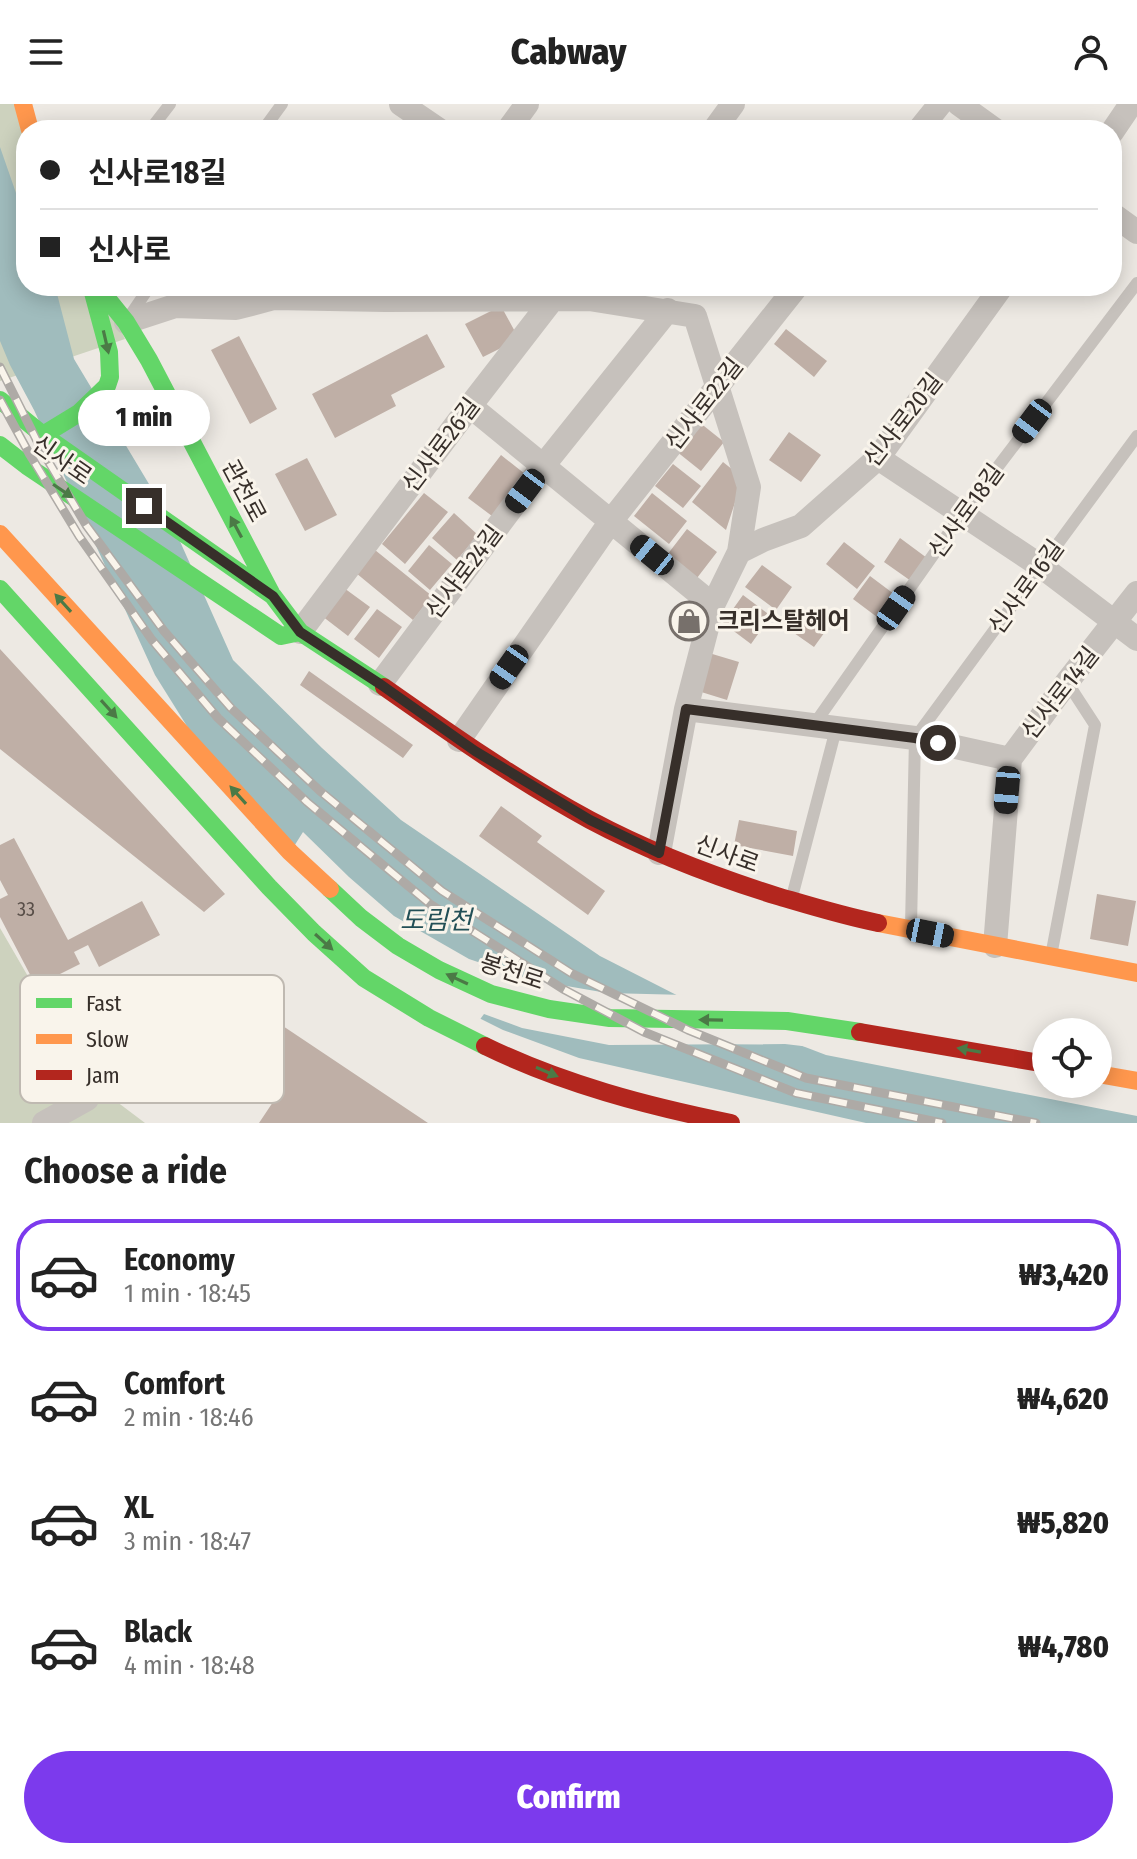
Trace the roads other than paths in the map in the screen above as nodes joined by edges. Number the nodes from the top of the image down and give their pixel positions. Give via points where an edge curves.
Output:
1 (170, 104) edge
2 (401, 104) edge
3 (940, 104) edge
4 (158, 120) edge
5 (424, 120) edge
6 (927, 120) edge
7 (1137, 283) edge
8 (96, 296) edge
9 (103, 296) edge
10 (143, 296) edge
11 (320, 296) edge
12 (469, 296) edge
13 (573, 296) edge
14 (610, 296) edge
15 (789, 296) edge
16 (995, 296) edge
17 (552, 300) junction
18 (668, 310) junction
19 (126, 322) junction
20 (718, 387) junction
21 (0, 400) edge
22 (470, 406) junction
23 (43, 435) junction
24 (1137, 436) edge
25 (0, 445) edge
26 (878, 458) junction
27 (543, 466) junction
28 (962, 514) junction
29 (611, 521) junction
30 (0, 534) edge
31 (739, 552) junction
32 (1042, 567) junction
33 (0, 589) edge
34 (1137, 593) edge
35 (273, 596) junction
36 (713, 605) junction
37 (1115, 623) junction
38 (290, 634) junction
39 (1137, 639) edge
40 (1067, 682) junction
41 (380, 684) junction
42 (686, 709) junction
43 (824, 727) junction
44 (915, 738) junction
45 (459, 740) junction
46 (1010, 759) junction
47 (659, 853) junction
48 (791, 900) junction
49 (911, 930) junction
50 (995, 946) junction
51 (1051, 956) junction
52 (1136, 967) edge
53 (1032, 1061) edge
54 (1112, 1077) edge
55 (1137, 1081) edge
56 (80, 1103) edge
57 (44, 1123) edge
58 (731, 1123) edge

1 - 4 lane
2 - 5 street
3 - 6 street
7 - 28 lane, 신사로18길
8 -> 23 main road, 관천로 via 110,378 87,408
9 - 19 main road, 관천로
10 - 19 lane
11 - 19 street via 274,298 236,308 175,306
12 - 17 street
13 - 17 street
14 - 18 street
15 - 20 street, 신사로22길
16 - 26 street, 신사로20길
17 - 22 street, 신사로26길
18 - 20 street via 695,316
18 - 27 street, 신사로24길
35 -> 19 main road, 관천로
20 - 29 street, 신사로22길
20 - 31 street via 749,487
21 - 23 main road, 신사로
22 - 27 street
22 - 38 street, 신사로26길
23 - 35 main road, 신사로
24 - 32 lane, 신사로16길
25 -> 38 main road, 신사로
26 - 28 street
26 - 31 street, 신사로20길 via 801,526
27 - 29 street
27 - 41 street, 신사로24길
28 - 32 street
28 - 43 lane, 신사로18길
29 - 36 street
29 - 45 street, 신사로22길
53 -> 30 main road, 봉천로 via 787,1021 610,1018 549,1009 491,994 439,970 361,918 290,852
31 - 36 street
32 - 37 street
32 - 44 lane, 신사로16길
33 -> 58 main road via 269,887 364,978 429,1018 569,1082
34 - 37 street, 신사로14길
35 - 38 main road, 신사로
36 - 42 street
37 - 39 street
37 - 40 street, 신사로14길
38 - 41 main road, 신사로
40 - 46 street, 신사로14길
40 - 51 lane via 1095,725
41 - 45 main road, 신사로
42 - 43 street
42 - 47 street
43 - 44 street
43 - 48 lane, 신사로18길
44 - 46 street
44 - 49 lane
45 - 47 main road, 신사로 via 590,820
46 - 50 street, 신사로14길
47 - 48 main road, 신사로
48 - 49 main road, 신사로
49 - 50 main road, 신사로
50 - 51 main road, 신사로
51 - 52 main road, 신사로
54 - 55 main road
56 - 57 street

